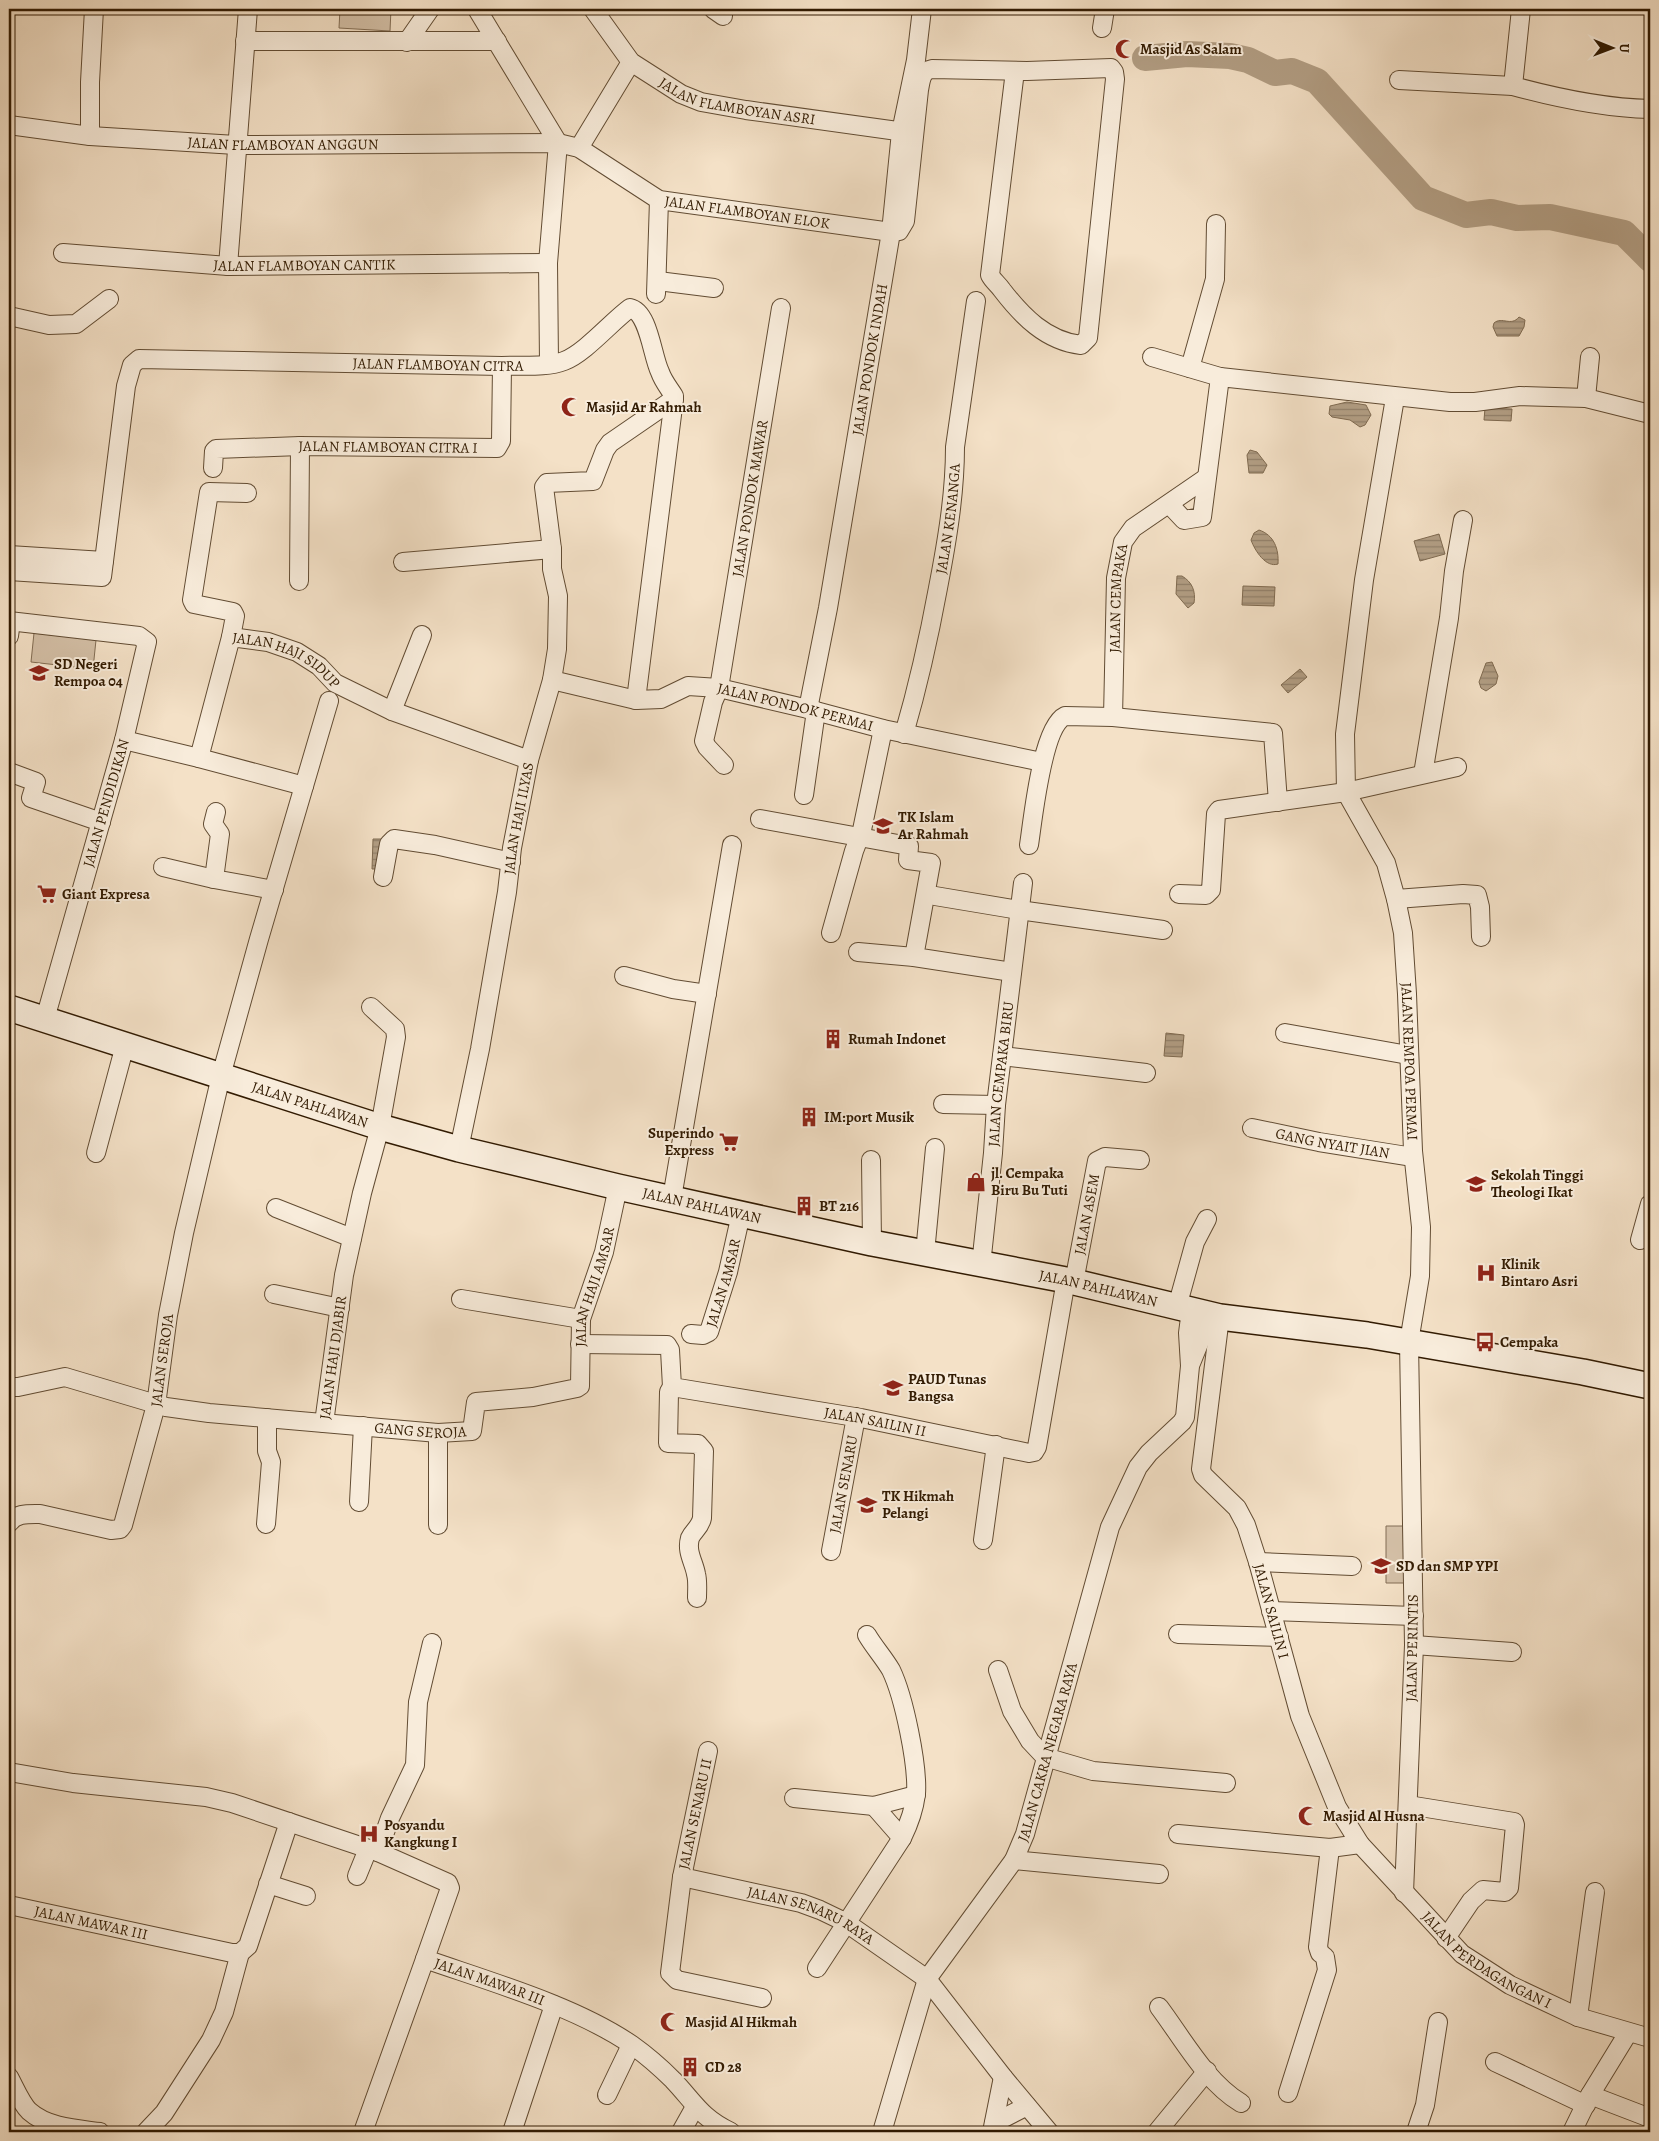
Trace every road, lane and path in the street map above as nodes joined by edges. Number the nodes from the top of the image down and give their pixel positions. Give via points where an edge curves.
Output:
1 (94, 9) edge
2 (248, 9) edge
3 (430, 9) edge
4 (477, 9) edge
5 (593, 9) edge
6 (922, 9) edge
7 (1105, 9) edge
8 (1521, 9) edge
9 (1102, 28) dead end
10 (245, 41) junction
11 (497, 41) junction
12 (408, 42) junction
13 (631, 62) junction
14 (1021, 71) junction
15 (1399, 80) dead end
16 (1512, 86) junction
17 (1650, 109) edge
18 (9, 125) edge
19 (908, 133) junction
20 (90, 136) junction
21 (558, 143) junction
22 (236, 145) junction
23 (579, 148) junction
24 (659, 200) junction
25 (1216, 224) dead end
26 (891, 232) junction
27 (63, 252) dead end
28 (548, 263) junction
29 (228, 266) junction
30 (714, 288) dead end
31 (109, 299) dead end
32 (976, 301) dead end
33 (781, 308) dead end
34 (9, 316) edge
35 (1152, 357) dead end
36 (1590, 357) dead end
37 (549, 364) junction
38 (502, 366) junction
39 (1190, 368) junction
40 (1220, 377) junction
41 (1394, 398) junction
42 (1586, 398) junction
43 (674, 400) junction
44 (1650, 414) edge
45 (300, 446) junction
46 (213, 468) dead end
47 (1206, 478) junction
48 (247, 493) dead end
49 (1169, 504) junction
50 (1463, 520) dead end
51 (552, 548) junction
52 (9, 555) edge
53 (104, 561) junction
54 (404, 562) dead end
55 (9, 571) edge
56 (300, 581) dead end
57 (9, 626) edge
58 (422, 636) dead end
59 (232, 637) junction
60 (552, 680) junction
61 (719, 688) junction
62 (636, 700) junction
63 (329, 701) dead end
64 (812, 710) junction
65 (392, 711) junction
66 (1113, 718) junction
67 (883, 729) junction
68 (904, 734) junction
69 (124, 740) junction
70 (198, 758) junction
71 (529, 760) junction
72 (1042, 762) junction
73 (724, 766) dead end
74 (1457, 767) dead end
75 (9, 772) edge
76 (1423, 774) junction
77 (304, 786) junction
78 (1346, 792) junction
79 (804, 795) dead end
80 (1278, 802) junction
81 (216, 812) dead end
82 (760, 819) dead end
83 (100, 822) junction
84 (859, 838) junction
85 (732, 845) dead end
86 (1029, 845) dead end
87 (510, 862) junction
88 (163, 867) dead end
89 (383, 877) dead end
90 (214, 879) junction
91 (1023, 883) dead end
92 (274, 890) junction
93 (1179, 894) dead end
94 (935, 896) dead end
95 (1396, 899) junction
96 (1019, 910) junction
97 (1164, 930) dead end
98 (831, 933) dead end
99 (1480, 937) dead end
100 (858, 952) dead end
101 (914, 957) junction
102 (1012, 972) junction
103 (624, 976) dead end
104 (707, 994) junction
105 (371, 1007) dead end
106 (9, 1008) edge
107 (44, 1019) junction
108 (1285, 1033) dead end
109 (125, 1045) junction
110 (1408, 1055) junction
111 (1002, 1056) junction
112 (1146, 1073) dead end
113 (221, 1076) junction
114 (943, 1104) dead end
115 (996, 1105) junction
116 (380, 1127) junction
117 (1252, 1128) dead end
118 (935, 1148) dead end
119 (459, 1149) junction
120 (96, 1153) dead end
121 (1413, 1157) junction
122 (871, 1160) dead end
123 (1140, 1160) dead end
124 (618, 1187) junction
125 (672, 1198) junction
126 (1650, 1204) edge
127 (276, 1208) dead end
128 (741, 1214) junction
129 (1207, 1219) dead end
130 (352, 1238) junction
131 (1640, 1240) dead end
132 (872, 1243) junction
133 (925, 1254) junction
134 (981, 1265) junction
135 (1070, 1281) junction
136 (274, 1294) dead end
137 (461, 1299) dead end
138 (340, 1308) junction
139 (1199, 1312) junction
140 (581, 1319) junction
141 (691, 1334) dead end
142 (1409, 1342) junction
143 (580, 1344) junction
144 (1650, 1386) edge
145 (9, 1387) edge
146 (579, 1387) joint
147 (672, 1387) junction
148 (156, 1404) junction
149 (267, 1418) junction
150 (856, 1418) junction
151 (324, 1423) junction
152 (363, 1426) junction
153 (438, 1433) junction
154 (996, 1445) junction
155 (359, 1502) dead end
156 (9, 1523) edge
157 (266, 1524) dead end
158 (438, 1525) dead end
159 (983, 1540) dead end
160 (831, 1551) dead end
161 (1258, 1562) junction
162 (1352, 1566) dead end
163 (698, 1598) dead end
164 (1271, 1611) junction
165 (1414, 1616) junction
166 (1178, 1634) dead end
167 (866, 1636) dead end
168 (1279, 1637) junction
169 (432, 1643) dead end
170 (1414, 1644) junction
171 (1512, 1652) dead end
172 (998, 1670) dead end
173 (708, 1751) dead end
174 (1045, 1757) junction
175 (9, 1772) edge
176 (1226, 1783) dead end
177 (916, 1794) junction
178 (794, 1798) dead end
179 (1408, 1805) junction
180 (874, 1806) junction
181 (289, 1822) junction
182 (1178, 1834) dead end
183 (902, 1838) junction
184 (1360, 1844) junction
185 (1330, 1848) junction
186 (373, 1851) junction
187 (1014, 1860) junction
188 (1159, 1874) dead end
189 (357, 1876) dead end
190 (682, 1878) junction
191 (268, 1884) junction
192 (1596, 1892) dead end
193 (1404, 1893) junction
194 (306, 1896) dead end
195 (9, 1905) edge
196 (845, 1922) junction
197 (1446, 1938) junction
198 (240, 1953) junction
199 (425, 1959) junction
200 (817, 1968) dead end
201 (927, 1980) junction
202 (762, 1998) dead end
203 (554, 2005) junction
204 (1159, 2007) dead end
205 (1578, 2017) junction
206 (1438, 2022) dead end
207 (1628, 2033) junction
208 (1650, 2038) edge
209 (631, 2045) junction
210 (1495, 2062) dead end
211 (1207, 2071) junction
212 (9, 2077) edge
213 (1003, 2078) junction
214 (1288, 2093) dead end
215 (607, 2095) dead end
216 (1588, 2100) junction
217 (1241, 2103) dead end
218 (1028, 2106) junction
219 (695, 2107) junction
220 (1650, 2118) edge
221 (46, 2127) edge
222 (993, 2127) edge
223 (100, 2132) edge
224 (146, 2132) edge
225 (362, 2132) edge
226 (512, 2132) edge
227 (681, 2132) edge
228 (731, 2132) edge
229 (882, 2132) edge
230 (1050, 2132) edge
231 (1157, 2132) edge
232 (1416, 2132) edge
233 (1572, 2132) edge

1 - 20 street
2 - 10 street
3 - 12 street
4 - 11 street
5 - 13 street, JALAN FLAMBOYAN ASRI
6 - 19 street
7 - 9 street
8 - 16 street
10 - 12 street
10 - 22 street
11 - 12 street
11 - 21 street
13 - 19 street, JALAN FLAMBOYAN ASRI via 681,94 701,102
13 - 23 street
14 - 14 street via 1108,68 1115,73 1087,340 1079,345 1049,335 1021,314 1002,290
14 - 19 street via 932,69 924,72
15 - 16 street
16 - 17 street via 1542,94
18 - 20 street, JALAN FLAMBOYAN ANGGUN
19 - 26 street via 905,221 899,231
20 - 22 street, JALAN FLAMBOYAN ANGGUN
21 - 22 street, JALAN FLAMBOYAN ANGGUN
21 - 23 street, JALAN FLAMBOYAN ELOK
21 - 28 street
22 - 29 street
23 - 24 street, JALAN FLAMBOYAN ELOK
24 - 26 street, JALAN FLAMBOYAN ELOK
24 - 30 street via 657,288
25 - 39 street via 1215,279
26 - 64 street, JALAN PONDOK INDAH
27 - 29 street, JALAN FLAMBOYAN CANTIK
28 - 29 street, JALAN FLAMBOYAN CANTIK
28 - 37 street
31 - 34 street via 76,324 49,325
32 - 68 street, JALAN KENANGA via 955,447 946,544 926,655
33 - 61 street, JALAN PONDOK MAWAR
35 - 39 street
36 - 42 street
37 - 38 street, JALAN FLAMBOYAN CITRA
37 - 43 street, JALAN FLAMBOYAN CITRA via 570,358 630,308 636,309 643,318 658,366
38 - 45 street, JALAN FLAMBOYAN CITRA I via 501,441 497,448
38 - 53 street, JALAN FLAMBOYAN CITRA via 139,359 134,363 126,386
39 - 40 street
40 - 41 street
40 - 47 street
41 - 42 street via 1475,402 1520,396
41 - 78 street via 1364,580 1344,734
42 - 44 street
43 - 51 street, JALAN HAJI ILYAS via 610,443 593,481 547,483 544,487
43 - 62 street
45 - 46 street, JALAN FLAMBOYAN CITRA I via 215,449
45 - 56 street
47 - 49 street, JALAN CEMPAKA
47 - 49 street via 1202,517 1184,520
48 - 59 street via 209,492 192,600 194,604 233,612 236,616
49 - 66 street, JALAN CEMPAKA via 1129,531 1120,552 1116,578
50 - 76 street
51 - 54 street
51 - 60 street, JALAN HAJI ILYAS via 559,616
52 - 53 street
53 - 55 street via 102,577
57 - 69 street, JALAN PENDIDIKAN via 139,636 146,642
58 - 65 street
59 - 65 street, JALAN HAJI SIDUP via 268,642 297,652 319,666 335,683
59 - 70 street, JALAN HAJI SIDUP
60 - 62 street, JALAN PONDOK PERMAI
60 - 71 street, JALAN HAJI ILYAS
61 - 62 street, JALAN PONDOK PERMAI via 688,686 661,699
61 - 64 street, JALAN PONDOK PERMAI
61 - 73 street, JALAN PONDOK MAWAR via 704,741
63 - 77 street, JALAN HAJI SIDUP
64 - 67 street, JALAN PONDOK PERMAI
64 - 79 street, JALAN PONDOK INDAH
65 - 71 street, JALAN HAJI SIDUP
66 - 72 street via 1063,717 1055,725
66 - 80 street via 1274,733
67 - 68 street, JALAN PONDOK PERMAI
67 - 84 street
68 - 72 street, JALAN PONDOK PERMAI
69 - 70 street
69 - 83 street, JALAN PENDIDIKAN
70 - 77 street
71 - 87 street, JALAN HAJI ILYAS
72 - 86 street
74 - 76 street
75 - 83 street via 36,782 31,798
76 - 78 street
77 - 92 street, JALAN HAJI SIDUP
78 - 80 street
78 - 95 street, JALAN REMPOA PERMAI via 1386,863
80 - 93 street via 1217,811 1211,890 1206,895
81 - 90 street via 213,824 220,834
82 - 84 street
83 - 107 street, JALAN PENDIDIKAN via 81,898
84 - 98 street
84 - 101 street via 908,846 908,860 931,863
85 - 104 street
87 - 89 street via 394,839 389,844
87 - 119 street, JALAN HAJI ILYAS via 480,1049
88 - 90 street
90 - 92 street
91 - 96 street, JALAN CEMPAKA BIRU
92 - 113 street, JALAN HAJI SIDUP
94 - 96 street
95 - 99 street via 1477,895
95 - 110 street, JALAN REMPOA PERMAI via 1403,933 1408,994
96 - 97 street
96 - 102 street, JALAN CEMPAKA BIRU
100 - 101 street
101 - 102 street
102 - 111 street, JALAN CEMPAKA BIRU
103 - 104 street
104 - 125 street
105 - 116 street, JALAN HAJI DJABIR via 396,1033
106 - 107 main road, JALAN PAHLAWAN
107 - 109 main road, JALAN PAHLAWAN
108 - 110 street
109 - 113 main road, JALAN PAHLAWAN
109 - 120 street
110 - 121 street, JALAN REMPOA PERMAI
111 - 112 street
111 - 115 street, JALAN CEMPAKA BIRU
113 - 116 main road, JALAN PAHLAWAN
113 - 148 street, JALAN SEROJA via 180,1252
114 - 115 street
115 - 134 street, JALAN CEMPAKA BIRU
116 - 119 main road, JALAN PAHLAWAN
116 - 130 street, JALAN HAJI DJABIR
117 - 121 street, GANG NYAIT JIAN
118 - 133 street
119 - 124 main road, JALAN PAHLAWAN
121 - 142 street, JALAN REMPOA PERMAI via 1421,1227 1420,1266
122 - 132 street
123 - 135 street, JALAN ASEM via 1105,1157 1096,1162
124 - 125 main road, JALAN PAHLAWAN
124 - 140 street, JALAN HAJI AMSAR via 604,1252
125 - 128 main road, JALAN PAHLAWAN
126 - 131 street
127 - 130 street
128 - 132 main road, JALAN PAHLAWAN
128 - 141 street, JALAN AMSAR via 728,1272 709,1332 703,1336
129 - 139 street via 1195,1242
130 - 138 street, JALAN HAJI DJABIR
132 - 133 main road, JALAN PAHLAWAN
133 - 134 main road, JALAN PAHLAWAN
134 - 135 main road, JALAN PAHLAWAN
135 - 139 main road, JALAN PAHLAWAN
135 - 154 street, JALAN SAILIN II via 1036,1449 1029,1453
136 - 138 street
137 - 140 street
138 - 151 street, JALAN HAJI DJABIR
139 - 142 main road, JALAN PAHLAWAN
139 - 161 street, JALAN SAILIN I via 1201,1469 1203,1475 1237,1508
139 - 174 street, JALAN CAKRA NEGARA RAYA via 1188,1333 1190,1366 1185,1417 1138,1466 1110,1527
140 - 143 street, JALAN HAJI AMSAR
142 - 144 main road, JALAN PAHLAWAN
142 - 165 street, JALAN PERINTIS
143 - 146 street, JALAN HAJI AMSAR
143 - 147 street via 667,1346
145 - 148 street via 65,1377
146 - 153 street, GANG SEROJA via 533,1397 476,1402 473,1431
147 - 150 street, JALAN SAILIN II
147 - 163 street via 669,1392 668,1443 698,1444 704,1451 702,1518 699,1528 691,1536 689,1550 696,1573
148 - 149 street, JALAN HAJI DJABIR
148 - 156 street, JALAN SEROJA via 122,1528 111,1530 40,1514 20,1515
149 - 151 street, JALAN HAJI DJABIR
149 - 157 street via 267,1451 271,1462
150 - 154 street, JALAN SAILIN II
150 - 160 street, JALAN SENARU
151 - 152 street, GANG SEROJA
152 - 153 street, GANG SEROJA
152 - 155 street
153 - 158 street
154 - 159 street
161 - 162 street
161 - 164 street, JALAN SAILIN I
164 - 165 street
164 - 168 street, JALAN SAILIN I
165 - 170 street, JALAN PERINTIS
166 - 168 street
167 - 177 street via 891,1671 900,1699 914,1759
168 - 184 street, JALAN SAILIN I via 1300,1716 1337,1807
169 - 186 street via 418,1702 415,1764
170 - 171 street
170 - 179 street, JALAN PERINTIS
172 - 174 street via 1012,1711 1030,1741
173 - 190 street, JALAN SENARU II
174 - 176 street via 1093,1771
174 - 187 street, JALAN CAKRA NEGARA RAYA via 1032,1811
175 - 181 street, JALAN MAWAR III via 73,1783 206,1797
177 - 180 street
177 - 183 street via 911,1818
178 - 180 street
179 - 193 street, JALAN PERINTIS
179 - 197 street via 1514,1822 1515,1825 1509,1888 1505,1892 1484,1890 1472,1901
180 - 183 street
181 - 186 street, JALAN MAWAR III
181 - 191 street
182 - 185 street
183 - 196 street
184 - 185 street
184 - 193 street, JALAN SAILIN I
185 - 214 street via 1318,1947 1325,1958 1327,1970
186 - 189 street
186 - 199 street, JALAN MAWAR III via 449,1884
187 - 188 street
187 - 201 street, JALAN CAKRA NEGARA RAYA
190 - 196 street, JALAN SENARU RAYA via 801,1904
190 - 202 street, JALAN SENARU II via 670,1975 677,1980
191 - 194 street
191 - 198 street via 248,1946
192 - 205 street, JALAN PERDAGANGAN I
193 - 197 street, JALAN PERDAGANGAN I
195 - 198 street, JALAN MAWAR III
196 - 200 street
196 - 201 street, JALAN SENARU RAYA
197 - 205 street, JALAN PERDAGANGAN I via 1462,1954 1510,1985
198 - 224 street via 224,2012 211,2040 164,2113
199 - 203 street, JALAN MAWAR III
199 - 225 street
201 - 213 street, JALAN SENARU RAYA
201 - 229 street, JALAN CAKRA NEGARA RAYA
203 - 209 street, JALAN MAWAR III
203 - 226 street
204 - 211 street
205 - 207 street, JALAN PERDAGANGAN I
206 - 232 street via 1425,2105
207 - 208 street, JALAN PERDAGANGAN I
207 - 216 street
209 - 215 street
209 - 219 street, JALAN MAWAR III via 674,2081
210 - 216 street
211 - 217 street
211 - 231 street
212 - 221 street via 28,2110
213 - 218 street, JALAN SENARU RAYA
213 - 222 street
216 - 220 street
216 - 233 street
218 - 222 street
218 - 230 street, JALAN SENARU RAYA
219 - 227 street
219 - 228 street, JALAN MAWAR III
221 - 223 street

